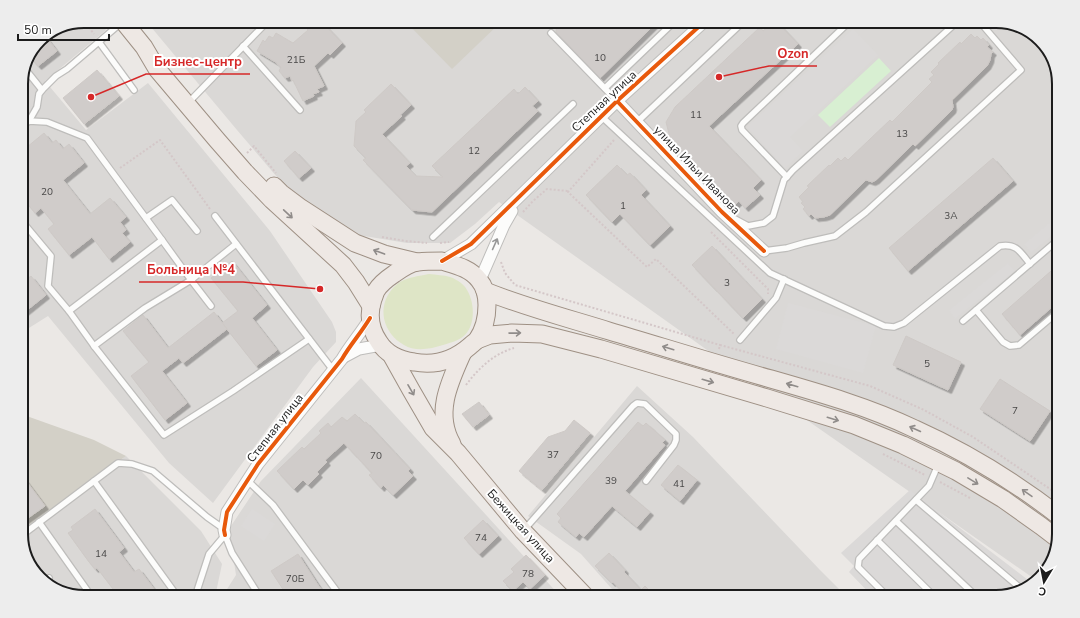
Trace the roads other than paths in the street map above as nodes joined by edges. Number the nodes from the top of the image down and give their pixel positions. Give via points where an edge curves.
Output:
1 (115, 28) edge
2 (129, 28) edge
3 (261, 28) edge
4 (668, 28) edge
5 (697, 28) edge
6 (737, 28) edge
7 (843, 28) edge
8 (950, 28) edge
9 (985, 28) edge
10 (551, 33) dead end
11 (100, 42) junction
12 (244, 46) junction
13 (29, 74) edge
14 (604, 88) junction
15 (42, 90) junction
16 (134, 90) dead end
17 (190, 101) junction
18 (616, 101) junction
19 (573, 104) dead end
20 (300, 110) dead end
21 (601, 116) junction
22 (29, 121) joint
23 (637, 122) junction
24 (787, 177) junction
25 (521, 196) junction
26 (722, 212) junction
27 (215, 216) road end
28 (146, 218) junction
29 (28, 228) edge
30 (197, 231) dead end
31 (433, 237) dead end
32 (162, 240) junction
33 (236, 244) junction
34 (1052, 245) edge
35 (764, 251) joint
36 (442, 261) junction
37 (417, 262) junction
38 (1030, 264) junction
39 (784, 279) junction
40 (191, 280) junction
41 (482, 285) junction
42 (211, 306) dead end
43 (976, 310) junction
44 (69, 311) junction
45 (370, 312) junction
46 (1052, 317) edge
47 (963, 321) dead end
48 (309, 339) junction
49 (476, 340) junction
50 (740, 340) dead end
51 (94, 346) junction
52 (386, 351) junction
53 (463, 352) junction
54 (342, 359) junction
55 (333, 370) junction
56 (458, 452) junction
57 (938, 463) junction
58 (94, 481) junction
59 (248, 481) junction
60 (646, 481) dead end
61 (916, 500) junction
62 (1052, 511) edge
63 (896, 521) junction
64 (39, 522) junction
65 (28, 531) edge
66 (523, 531) junction
67 (225, 532) junction
68 (1052, 534) edge
69 (877, 540) junction
70 (1018, 585) edge
71 (87, 590) edge
72 (173, 590) edge
73 (197, 590) edge
74 (256, 590) edge
75 (336, 590) edge
76 (579, 590) edge
77 (881, 590) edge
78 (929, 590) edge
79 (970, 590) edge

1 - 11 lane
2 - 17 main road via 144,47 163,64
3 - 12 lane
4 - 14 lane
5 - 18 street, Степная улица
6 - 23 lane
7 - 24 lane via 743,123 742,130
8 - 24 lane
9 - 35 lane via 1021,70 866,212 835,236
10 - 14 lane
11 - 15 lane
11 - 16 lane
12 - 17 lane
12 - 20 lane
13 - 15 lane
14 - 18 lane
15 - 22 lane
37 -> 17 main road via 384,254 355,243 301,208 281,193
17 -> 45 main road via 245,172 343,265 356,282
18 - 21 street, Степная улица
18 - 23 street, улица Ильи Иванова
19 - 31 lane
21 - 25 street, Степная улица
21 - 39 lane via 770,273
22 - 28 lane via 47,122 87,138
23 - 26 street, улица Ильи Иванова
24 - 26 lane via 773,216 764,223 748,226
25 - 36 street, Степная улица via 471,244
41 -> 25 street via 504,225
26 - 35 street, улица Ильи Иванова
27 - 33 lane
28 - 30 lane via 172,200
28 - 32 lane
29 - 44 lane via 51,256 48,286
32 - 40 lane
32 - 44 lane
33 - 40 lane
33 - 48 lane
34 - 38 lane
36 - 37 main road
36 - 41 main road via 473,273
37 - 45 main road via 401,268 377,290
38 - 39 lane via 1016,247 1000,246 904,323 894,327 884,326
38 - 43 lane
39 - 50 lane via 776,298
40 - 42 lane
40 - 51 lane via 145,308
41 - 49 main road via 487,298 487,311 485,323
62 -> 41 main road via 964,453 914,428 862,407 525,306
43 - 46 lane via 1003,342 1010,346 1019,345
43 - 47 lane
44 - 51 lane
45 - 52 main road via 374,335
45 - 54 street, Степная улица via 362,331
48 - 51 lane via 164,435
48 - 55 lane
49 - 53 main road
49 -> 57 main road via 512,333 542,334 601,349 854,425
52 - 53 main road via 407,361 422,364 449,360
52 - 54 street via 359,350
52 -> 56 main road via 434,428
53 - 56 main road via 446,396 443,414 448,436
54 - 55 street, Степная улица
55 - 59 street, Степная улица via 258,464
56 - 66 main road, Бежицкая улица
57 - 61 lane via 929,486
57 -> 68 main road via 1003,499
58 - 64 lane
58 - 67 lane via 118,463 132,464 153,471
58 - 72 lane
59 - 67 street, Степная улица via 227,512
59 - 75 lane via 273,505
60 - 66 lane via 674,445 676,434 645,404 637,403
61 - 63 lane
61 - 70 lane
63 - 69 lane
63 - 79 lane
64 - 65 lane
64 - 71 lane
66 - 76 main road, Бежицкая улица
67 - 73 lane via 209,554
67 - 74 lane via 232,553
69 - 77 lane via 859,559 858,567
69 - 78 lane

